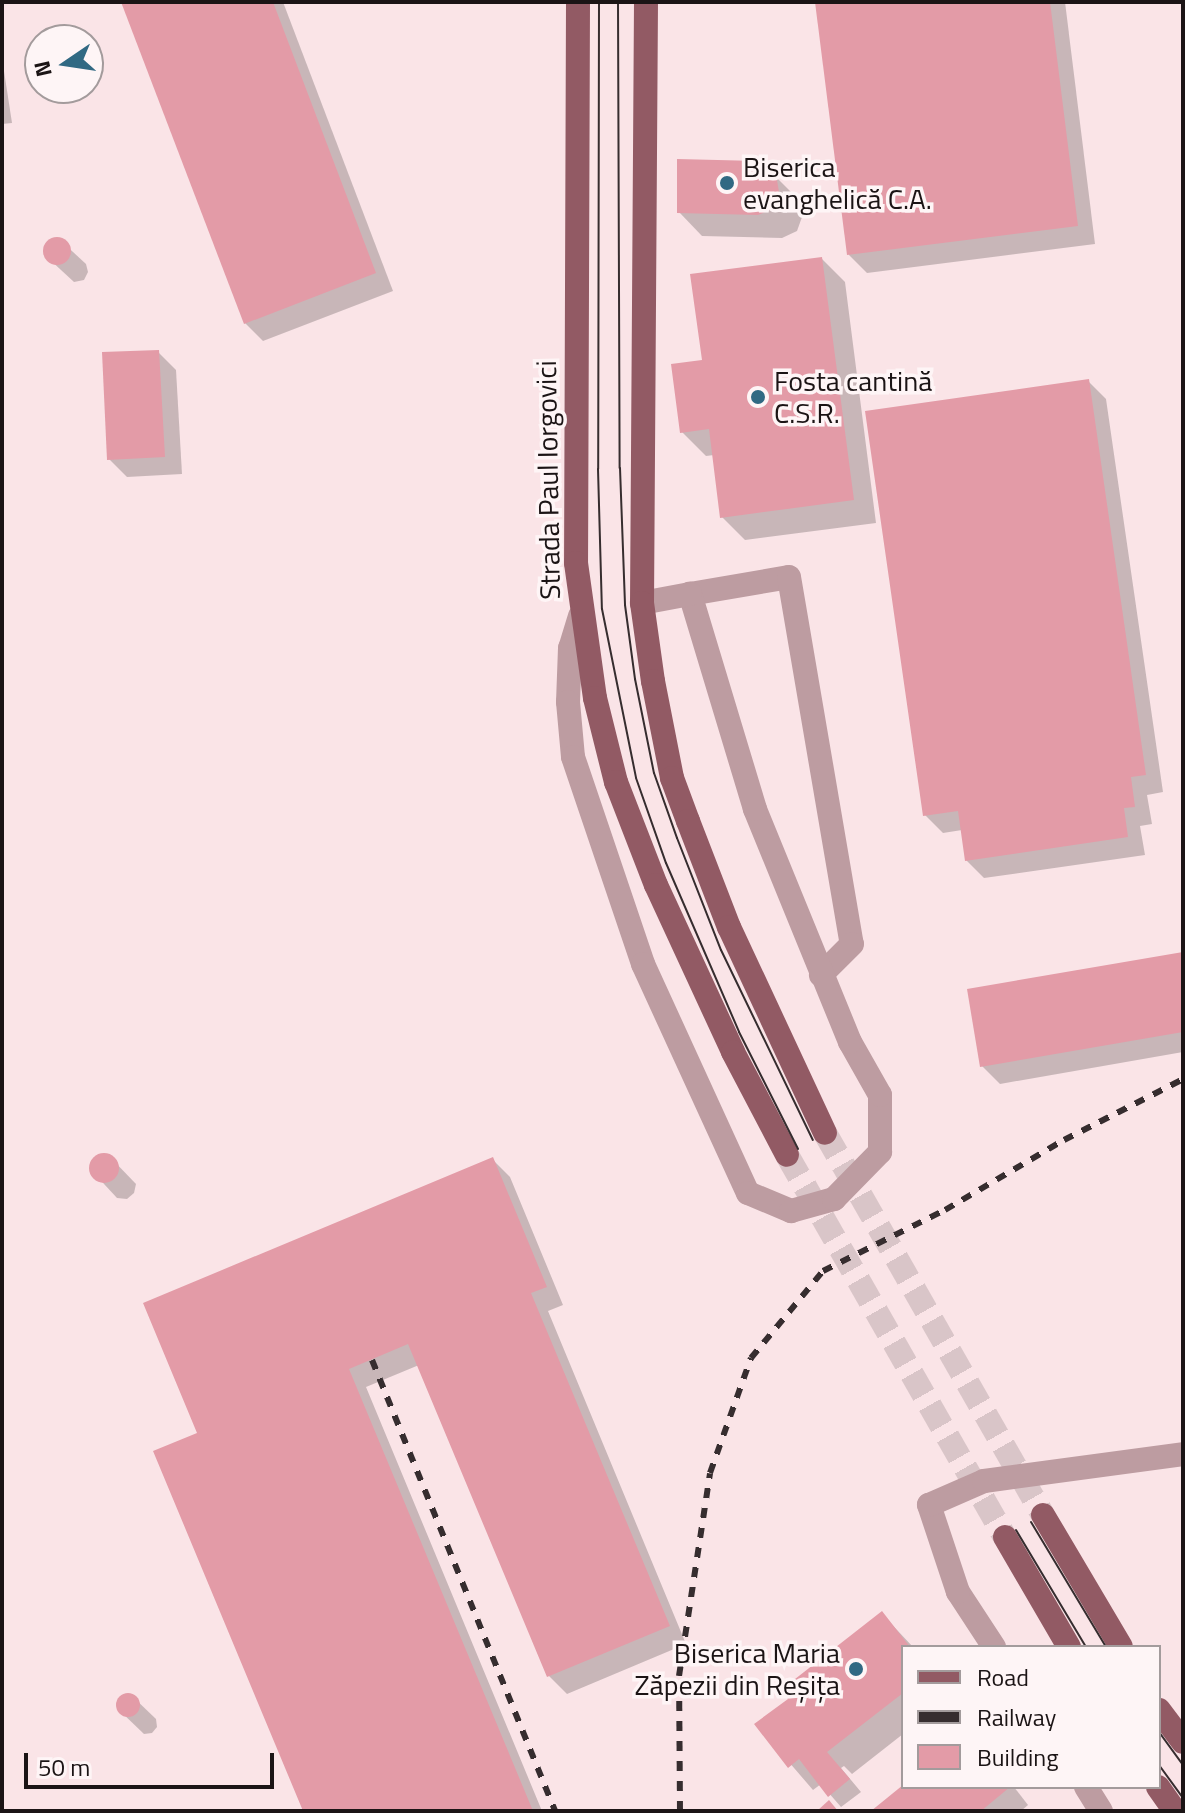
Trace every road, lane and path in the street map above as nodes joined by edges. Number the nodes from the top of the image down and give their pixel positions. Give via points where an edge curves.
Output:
1 (578, 2) edge
2 (646, 2) edge
3 (690, 594) junction
4 (642, 603) junction
5 (580, 616) junction
6 (821, 975) junction
7 (825, 1133) tunnel mouth
8 (787, 1155) tunnel mouth
9 (1183, 1454) edge
10 (1043, 1515) tunnel mouth
11 (1005, 1537) tunnel mouth
12 (993, 1645) edge
13 (1068, 1645) edge
14 (1120, 1645) edge
15 (1161, 1713) edge
16 (1183, 1742) edge
17 (1087, 1789) edge
18 (1159, 1789) edge
19 (1101, 1811) edge
20 (1175, 1811) edge

1 - 5 main road, Strada Paul Iorgovici via 575,487
2 - 4 main road
3 - 4 street
3 - 6 street via 755,809
3 - 6 street via 789,577 852,944
4 - 7 main road via 672,778 729,927
5 - 6 street via 570,648 573,757 643,964 748,1193 791,1211 834,1199 880,1152 880,1095
5 - 8 main road, Strada Paul Iorgovici via 603,742 632,823 693,967
9 - 12 street via 984,1481 929,1505 958,1592
10 - 14 main road
11 - 13 main road
15 - 16 main road
17 - 19 street
18 - 20 main road

